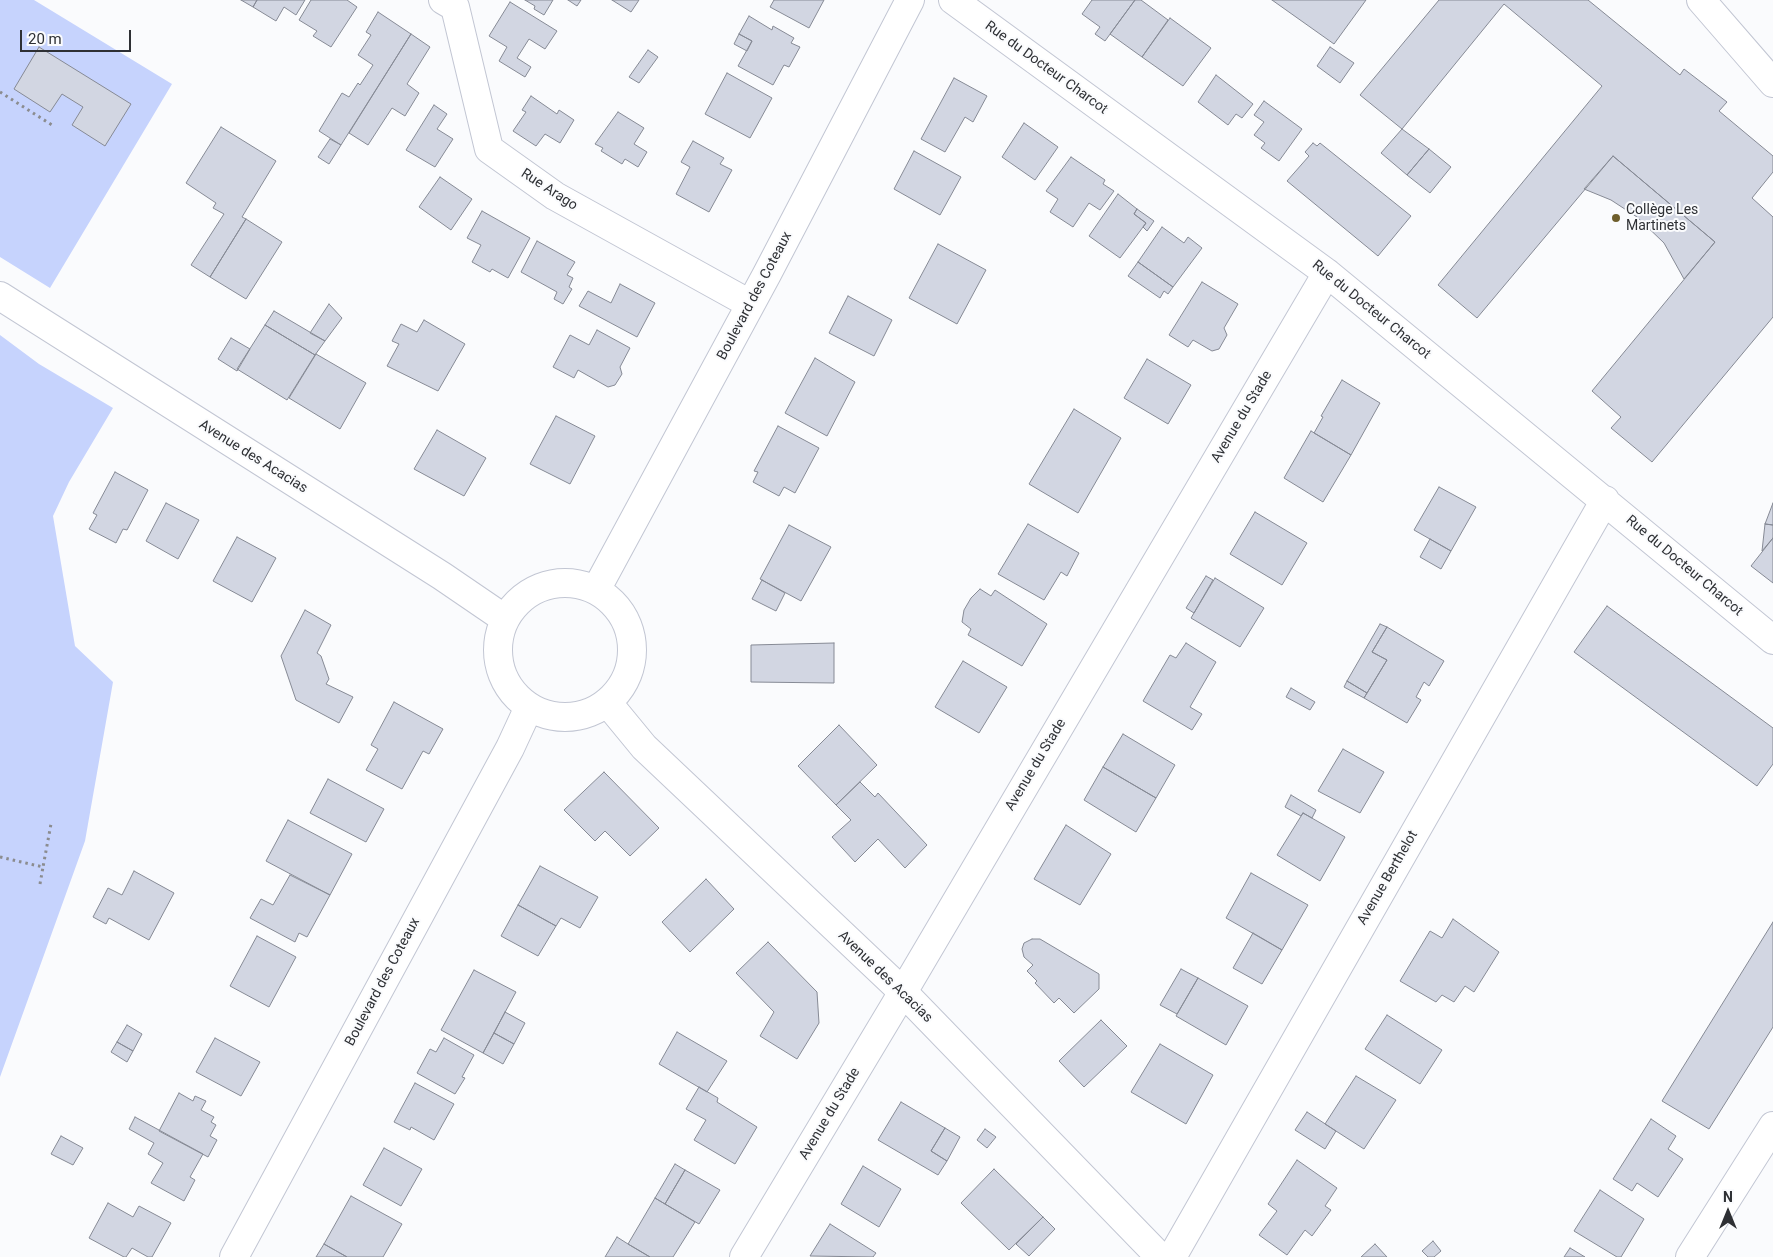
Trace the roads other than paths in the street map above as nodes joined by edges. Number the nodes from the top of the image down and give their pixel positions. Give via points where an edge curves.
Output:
1 (910, 0) edge
2 (953, 0) edge
3 (1701, 0) edge
4 (453, 2) edge
5 (1773, 83) edge
6 (1327, 273) junction
7 (0, 296) edge
8 (750, 304) junction
9 (1604, 500) junction
10 (596, 590) junction
11 (505, 619) junction
12 (1773, 640) edge
13 (607, 702) junction
14 (529, 706) junction
15 (903, 992) junction
16 (1773, 1126) edge
17 (234, 1257) edge
18 (744, 1257) edge
19 (1160, 1257) edge
20 (1172, 1257) edge
21 (1690, 1257) edge

1 - 8 street, Boulevard des Coteaux
2 - 6 street, Rue du Docteur Charcot
3 - 5 street
4 - 8 street, Rue Arago via 489,149 555,196
6 - 9 street, Rue du Docteur Charcot
6 - 15 street, Avenue du Stade
7 - 11 street, Avenue des Acacias
8 - 10 street, Boulevard des Coteaux
9 - 12 street, Rue du Docteur Charcot
9 - 20 street, Avenue Berthelot
10 - 11 street via 576,584 555,584 534,590 517,602
10 - 13 street via 614,603 626,622 632,644 630,665 622,686
11 - 14 street via 499,638 498,658 503,677 514,694
13 - 14 street via 589,713 568,717 548,714
13 - 15 street, Avenue des Acacias via 644,747
14 - 17 street, Boulevard des Coteaux via 510,748
15 - 18 street, Avenue du Stade
15 - 19 street, Avenue des Acacias
16 - 21 street

